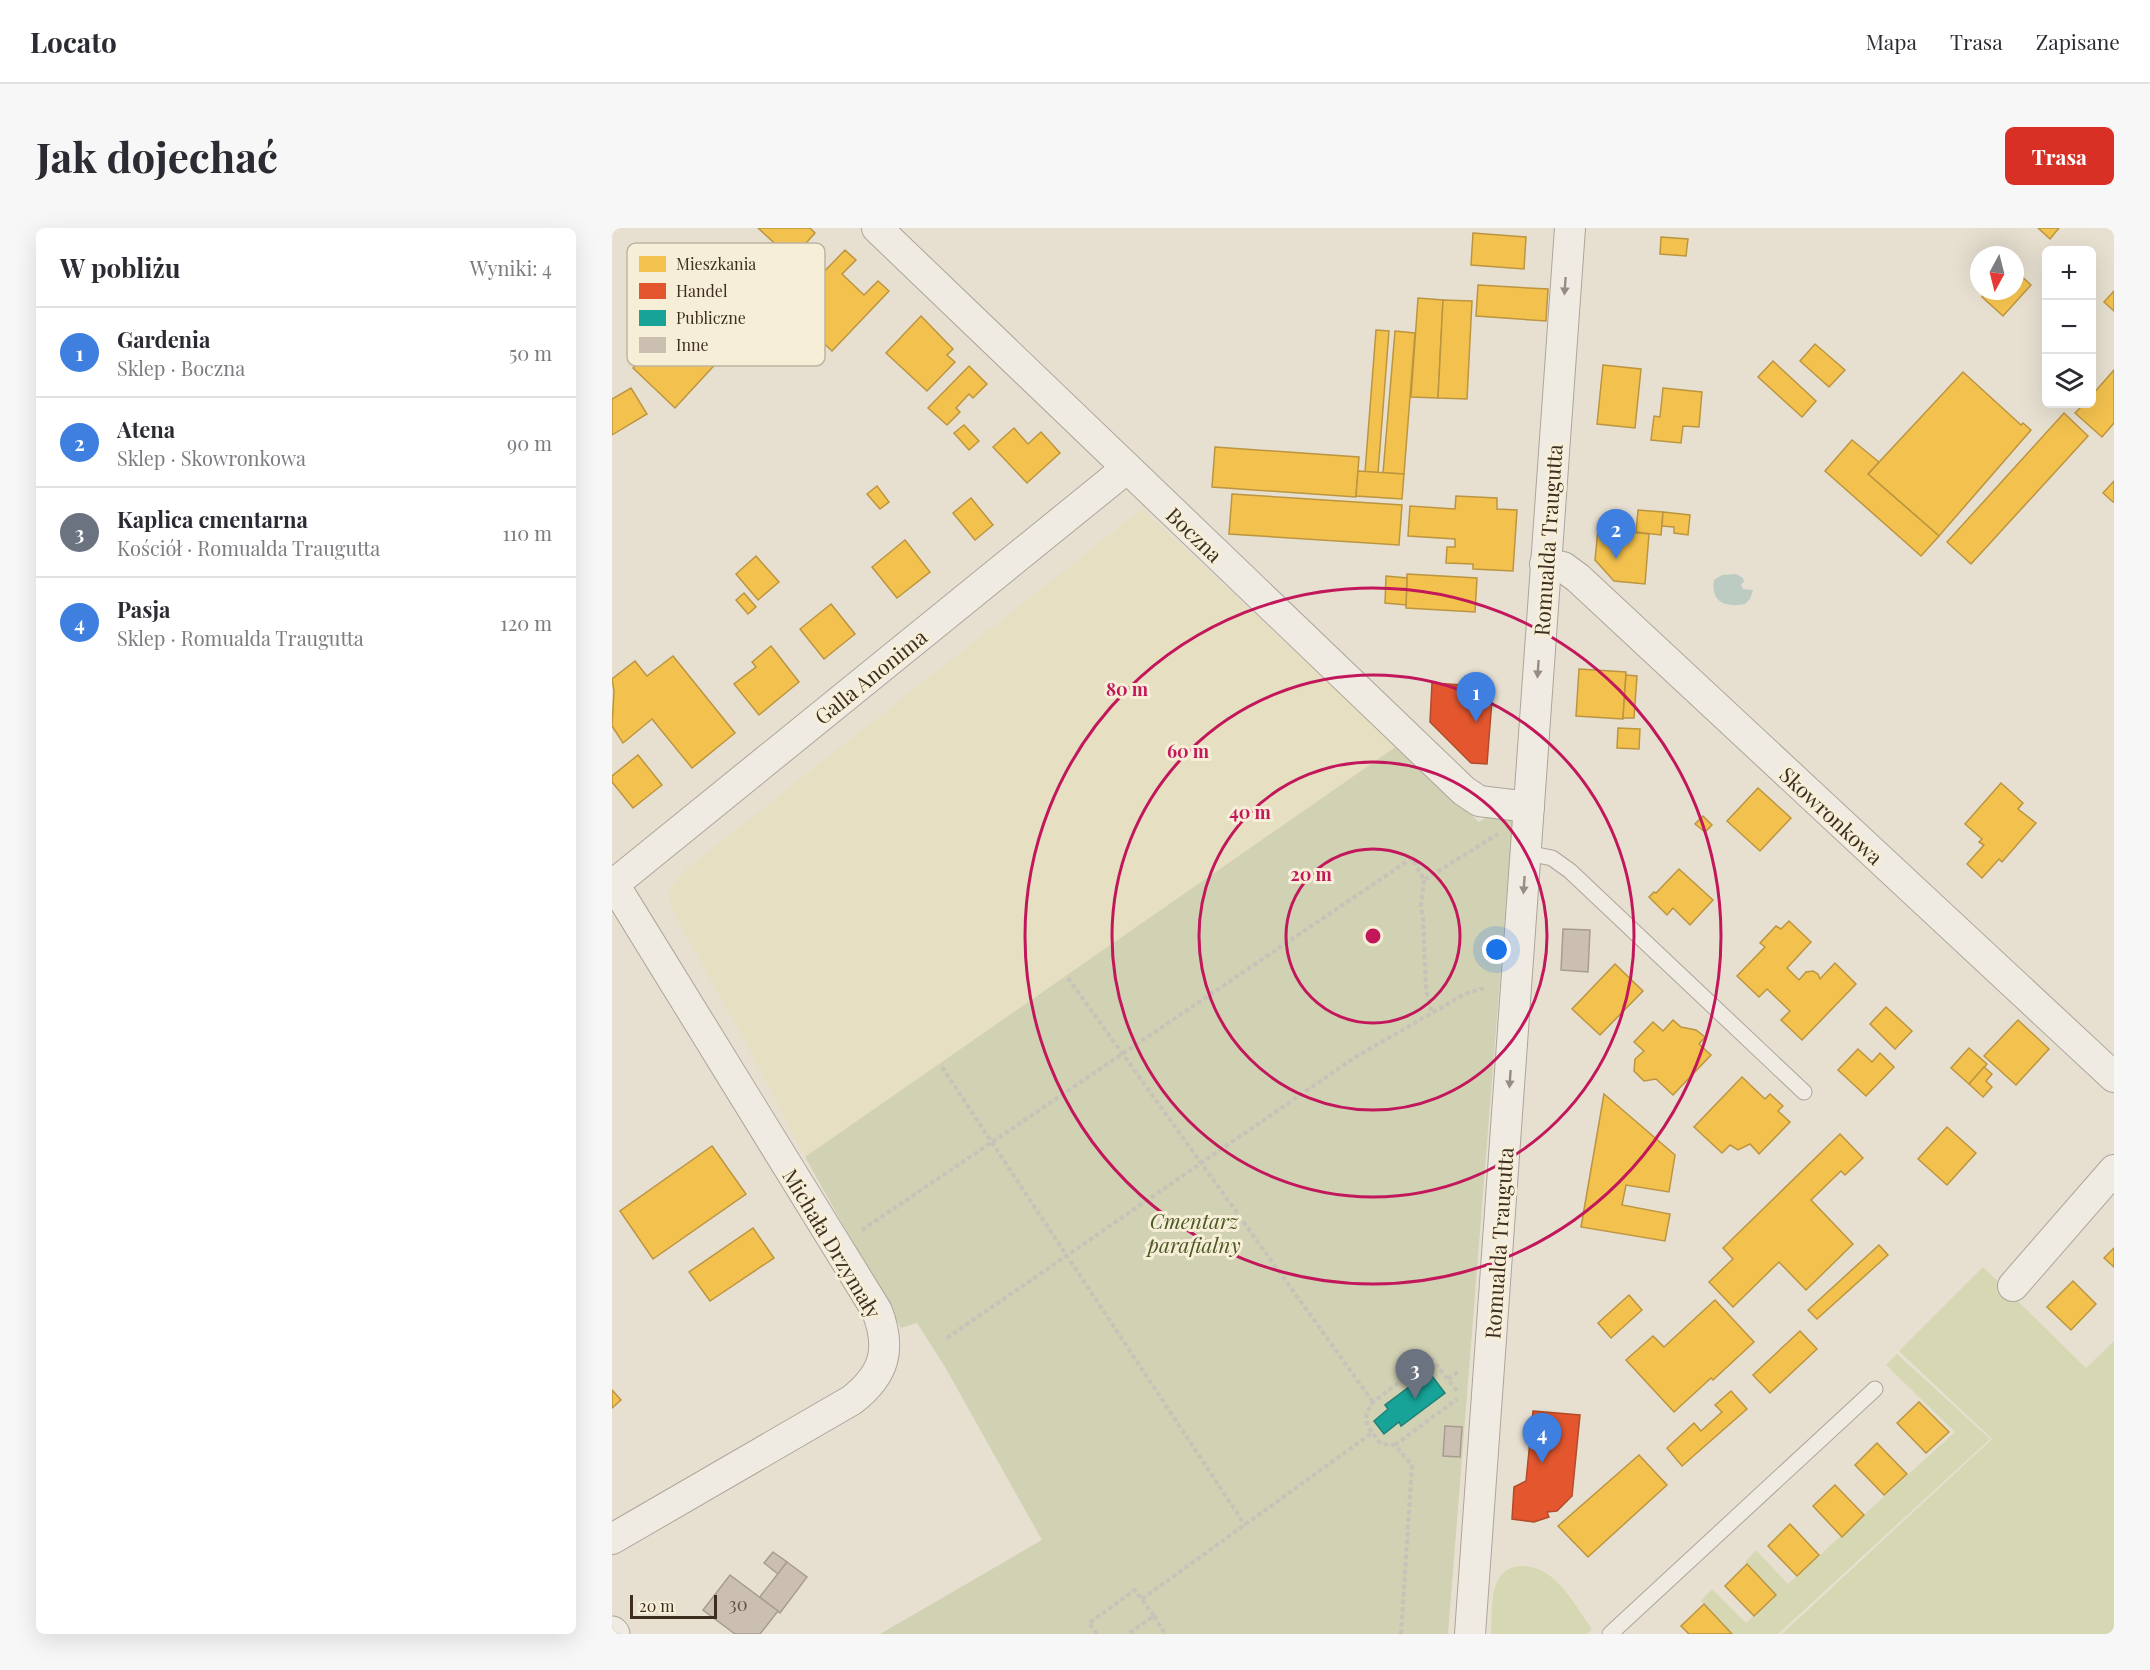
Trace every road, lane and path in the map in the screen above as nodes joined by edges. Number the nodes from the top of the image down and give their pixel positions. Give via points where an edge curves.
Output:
1 (877, 228) edge
2 (1570, 228) edge
3 (1127, 468) junction
4 (1545, 564) junction
5 (1517, 806) junction
6 (1527, 853) junction
7 (1424, 880) junction
8 (613, 882) edge
9 (1068, 978) dead end
10 (1516, 991) junction
11 (1432, 1013) junction
12 (1122, 1054) junction
13 (942, 1067) dead end
14 (2114, 1077) edge
15 (1804, 1092) dead end
16 (992, 1142) junction
17 (1201, 1164) junction
18 (2114, 1170) edge
19 (861, 1230) dead end
20 (1067, 1256) junction
21 (2013, 1286) dead end
22 (947, 1338) dead end
23 (1875, 1389) dead end
24 (1373, 1402) junction
25 (1372, 1433) junction
26 (1395, 1445) junction
27 (1245, 1525) junction
28 (612, 1539) edge
29 (1142, 1599) junction
30 (1154, 1616) junction
31 (1097, 1634) edge
32 (1128, 1634) edge
33 (1165, 1634) edge
34 (1401, 1634) edge
35 (1470, 1634) edge
36 (1610, 1634) edge

1 - 3 street, Boczna
2 -> 4 street, Romualda Traugutta
3 - 5 street, Boczna via 1464,791 1479,801
3 - 8 street, Galla Anonima
4 -> 5 street, Romualda Traugutta
4 - 14 street, Skowronkowa via 1563,567 1578,578
5 - 6 street, Romualda Traugutta
5 - 7 path via 1502,831
6 -> 10 street, Romualda Traugutta
6 - 15 lane via 1551,858 1570,871
7 - 11 path via 1421,905 1426,990
7 - 12 path via 1412,858
8 - 28 street, Michała Drzymały via 877,1311 884,1341 877,1376 852,1400
9 - 12 path
10 - 11 path via 1480,989
10 -> 35 street, Romualda Traugutta
11 - 17 path via 1354,1058
12 - 16 path
12 - 17 path
13 - 16 path
16 - 19 path
16 - 20 path
17 - 20 path
17 - 24 path
18 - 21 street
20 - 22 path
20 - 27 path
23 - 36 lane
24 - 25 path via 1367,1410 1366,1425
24 - 26 path via 1431,1358 1461,1396
25 - 26 path via 1380,1444
25 - 27 path
26 - 34 path via 1412,1465
27 - 29 path
29 - 30 path
29 - 31 path via 1135,1590 1089,1623
30 - 32 path
30 - 33 path

